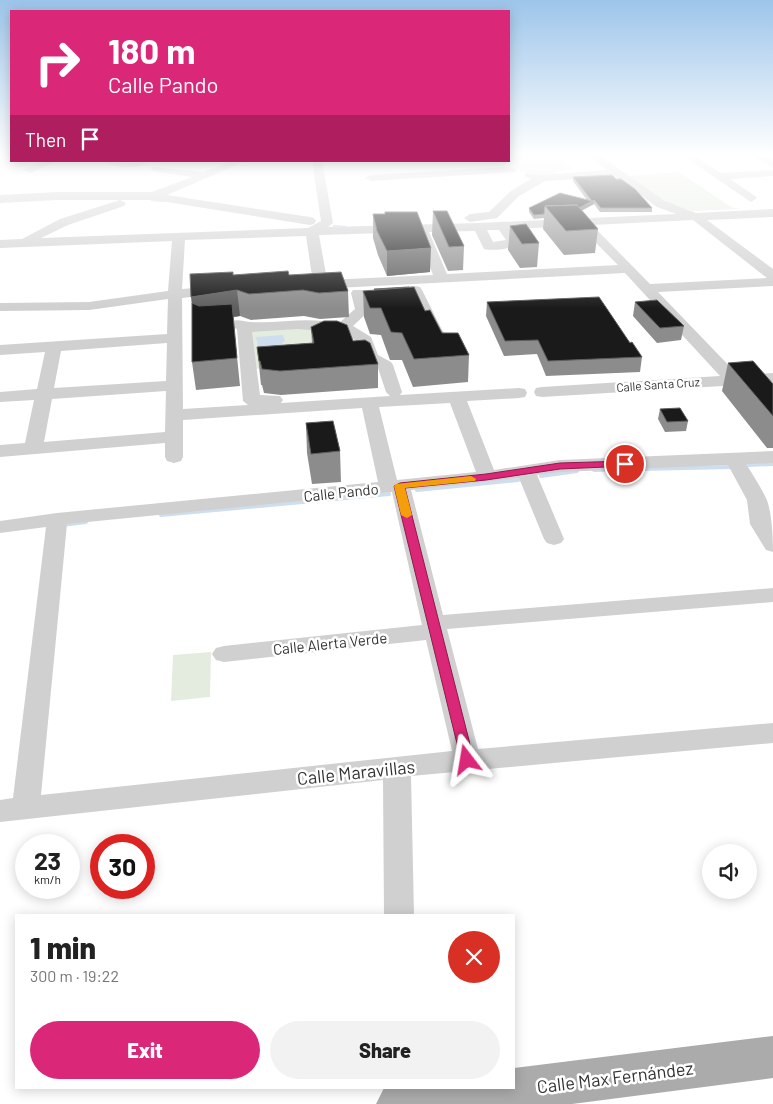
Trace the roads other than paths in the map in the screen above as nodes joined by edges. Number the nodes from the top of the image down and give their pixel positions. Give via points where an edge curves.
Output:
1 (109, 207) edge
2 (225, 207) edge
3 (325, 207) edge
4 (501, 207) edge
5 (669, 207) edge
6 (773, 213) edge
7 (691, 215) junction
8 (581, 221) junction
9 (328, 223) junction
10 (503, 226) junction
11 (479, 227) junction
12 (312, 231) junction
13 (423, 233) edge
14 (179, 237) junction
15 (0, 244) edge
16 (22, 244) junction
17 (498, 246) junction
18 (773, 263) edge
19 (757, 264) junction
20 (629, 269) junction
21 (515, 276) junction
22 (773, 276) edge
23 (442, 280) junction
24 (773, 282) edge
25 (321, 285) junction
26 (377, 288) junction
27 (646, 288) junction
28 (233, 290) edge
29 (358, 293) junction
30 (175, 294) junction
31 (423, 306) junction
32 (0, 307) edge
33 (406, 307) edge
34 (380, 308) edge
35 (363, 310) junction
36 (221, 325) edge
37 (250, 327) junction
38 (343, 327) junction
39 (175, 338) junction
40 (54, 346) junction
41 (446, 349) edge
42 (0, 350) edge
43 (773, 378) edge
44 (732, 380) junction
45 (175, 385) junction
46 (394, 392) junction
47 (464, 392) junction
48 (542, 392) dead end
49 (519, 393) dead end
50 (44, 394) junction
51 (0, 397) edge
52 (369, 402) junction
53 (174, 416) junction
54 (174, 437) junction
55 (33, 448) junction
56 (0, 451) edge
57 (174, 457) dead end
58 (773, 458) edge
59 (734, 459) junction
60 (526, 471) junction
61 (486, 477) junction
62 (394, 486) junction
63 (58, 519) junction
64 (0, 527) edge
65 (554, 539) dead end
66 (773, 546) edge
67 (773, 595) edge
68 (435, 627) junction
69 (224, 654) dead end
70 (773, 733) edge
71 (467, 760) junction
72 (396, 767) junction
73 (13, 809) edge
74 (399, 914) edge
75 (773, 1057) edge
76 (402, 1089) edge
77 (398, 1104) edge
78 (403, 1104) edge

1 - 16 street via 64,222
2 - 9 street
3 - 9 street
4 - 9 street via 486,217
5 - 7 street
6 - 7 street
7 - 8 street
7 - 19 street
8 - 10 street
8 - 20 street
9 - 12 street
10 - 11 street
10 - 17 street via 513,241
11 - 12 street
11 - 17 street via 489,246
12 - 14 street
12 - 25 street
13 - 23 street
14 - 16 street
14 - 30 street
15 - 16 street
17 - 21 street
18 - 19 street
19 - 22 street
20 - 21 street
20 - 27 street
21 - 23 street
23 - 26 street
24 - 27 street
25 - 26 street
25 - 29 street via 304,291
26 - 29 street
26 - 31 street via 415,290
27 - 44 street
28 - 30 street
29 - 35 street
30 - 32 street via 89,306
30 - 39 street
31 - 33 street
31 - 41 street
34 - 35 street
35 - 38 street
36 - 37 street
37 - 38 street via 298,324
37 - 46 street via 244,330 252,402
38 - 46 street via 365,340 371,358 385,365
39 - 40 street
39 - 45 street
40 - 42 street
40 - 50 street
43 - 44 street, Calle Santa Cruz
44 - 48 street, Calle Santa Cruz
45 - 50 street
45 - 53 street
46 - 47 street
47 - 49 street
47 - 52 street
47 - 61 street
50 - 51 street
50 - 55 street
52 - 53 street
52 - 62 street
53 - 54 street
54 - 55 street
54 - 57 street
55 - 56 street
58 - 59 street, Calle Pando
59 - 60 street, Calle Pando via 560,466
59 - 66 street via 757,500 760,524
60 - 61 street, Calle Pando
60 - 65 street
61 - 62 street, Calle Pando
62 - 63 street, Calle Pando
62 - 68 street
63 - 64 street, Calle Pando
63 - 73 street
67 - 68 street, Calle Alerta Verde
68 - 69 street, Calle Alerta Verde
68 - 71 street
70 - 71 street, Calle Maravillas
71 - 72 street, Calle Maravillas
72 - 73 street, Calle Maravillas
72 - 74 street
75 - 78 main road, Calle Max Fernández
76 - 78 street
77 - 78 main road, Calle Max Fernández

